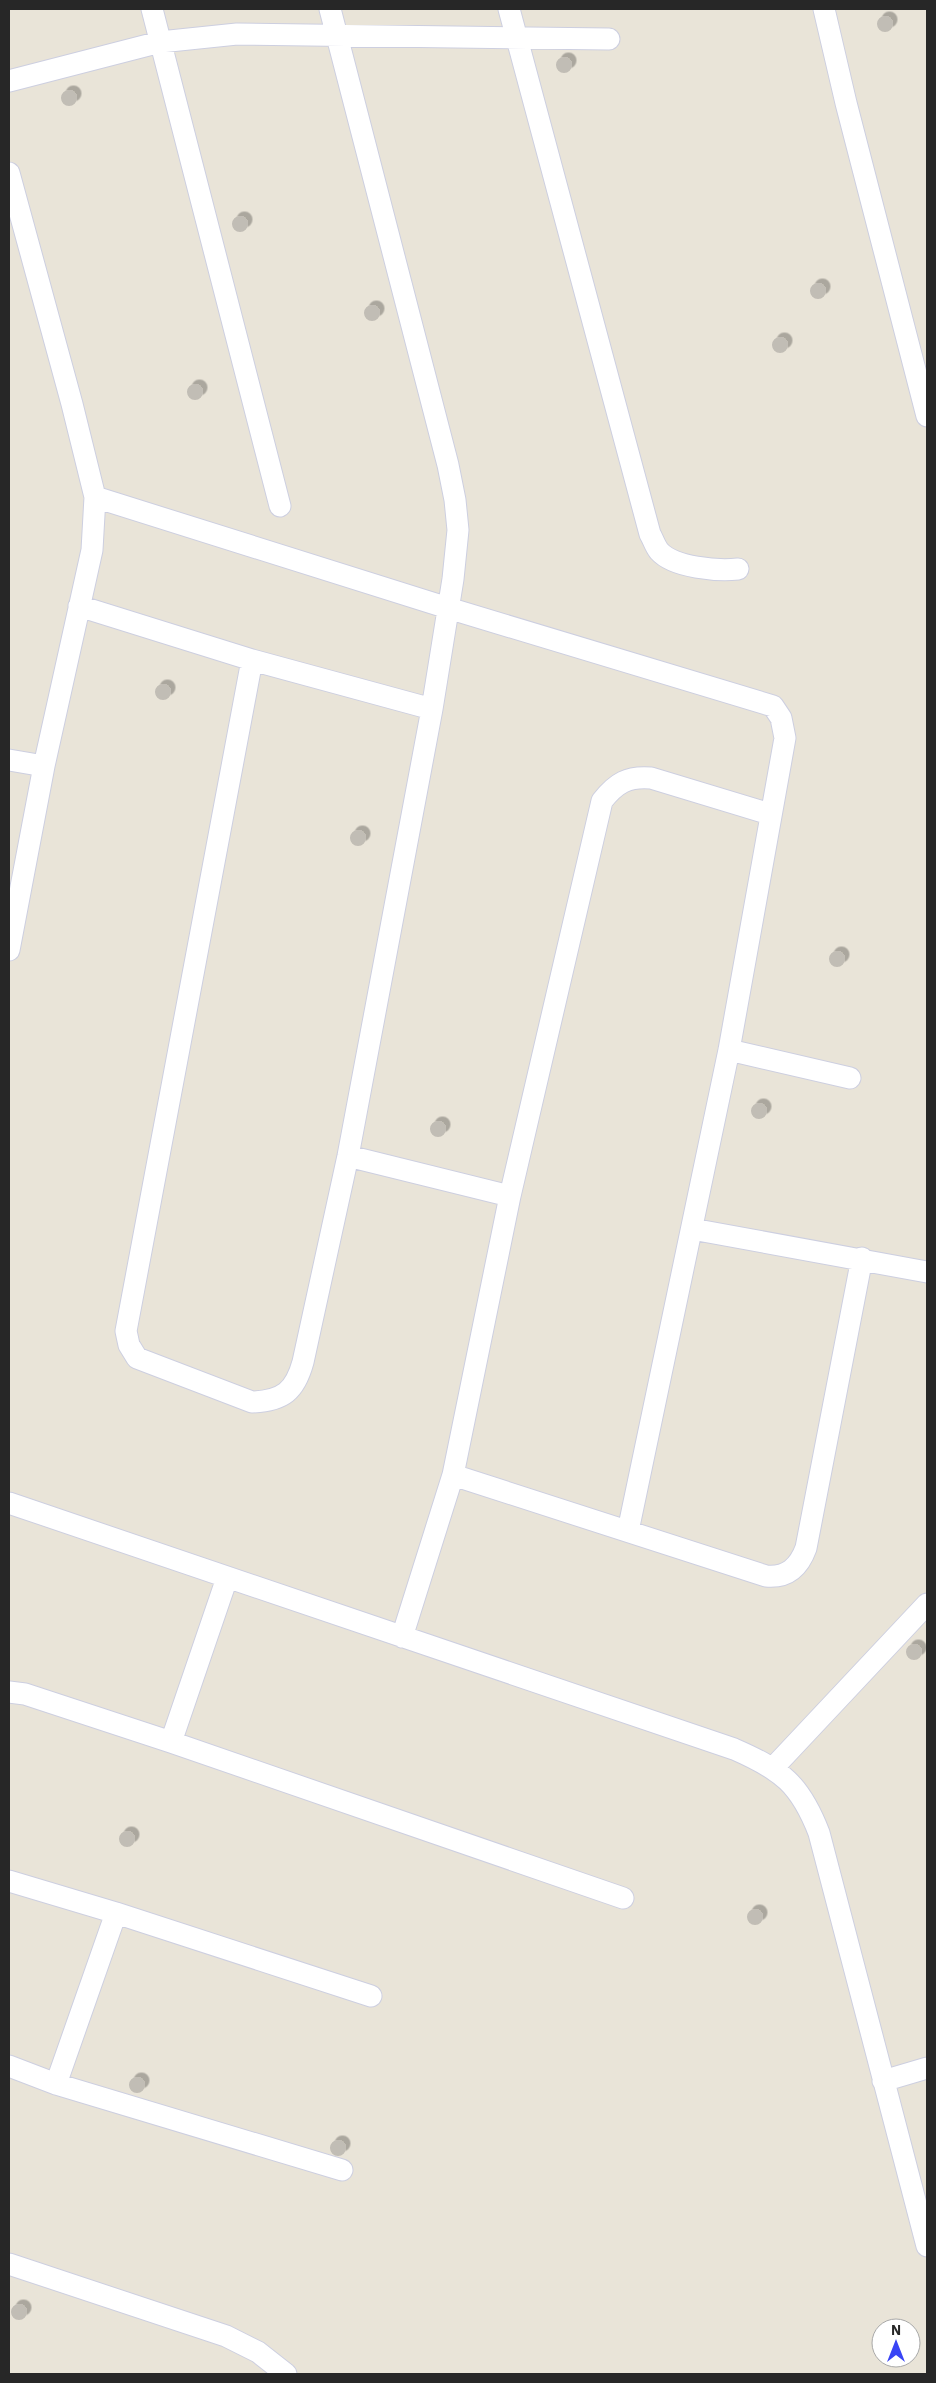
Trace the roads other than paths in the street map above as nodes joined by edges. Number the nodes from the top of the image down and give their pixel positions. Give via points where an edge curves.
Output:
1 (152, 9) edge
2 (330, 9) edge
3 (509, 9) edge
4 (824, 9) edge
5 (337, 36) junction
6 (516, 38) junction
7 (609, 40) dead end
8 (160, 42) junction
9 (9, 81) edge
10 (9, 173) edge
11 (927, 416) edge
12 (95, 497) junction
13 (280, 506) dead end
14 (738, 569) dead end
15 (79, 606) junction
16 (448, 608) junction
17 (252, 660) junction
18 (432, 709) junction
19 (9, 760) edge
20 (44, 766) junction
21 (770, 814) junction
22 (9, 950) edge
23 (729, 1050) junction
24 (850, 1078) dead end
25 (348, 1156) junction
26 (510, 1196) junction
27 (692, 1228) junction
28 (862, 1258) junction
29 (927, 1272) edge
30 (453, 1475) junction
31 (9, 1503) edge
32 (628, 1531) junction
33 (227, 1578) junction
34 (927, 1604) edge
35 (402, 1637) junction
36 (9, 1692) edge
37 (171, 1742) junction
38 (773, 1768) junction
39 (9, 1882) edge
40 (623, 1898) dead end
41 (116, 1913) junction
42 (371, 1996) dead end
43 (9, 2066) edge
44 (927, 2068) edge
45 (883, 2081) junction
46 (56, 2084) junction
47 (342, 2170) dead end
48 (927, 2246) edge
49 (9, 2264) edge
50 (258, 2352) junction
51 (258, 2374) edge
52 (286, 2374) edge

1 - 8 street
2 - 5 street
3 - 6 street
4 - 11 street
5 - 6 street
5 - 8 street via 237,34
5 - 16 street via 455,500 458,530
6 - 7 street
6 - 14 street via 650,534 660,552 674,560 701,568
8 - 9 street
8 - 13 street
10 - 12 street
12 - 15 street via 92,550
12 - 16 street
15 - 17 street
15 - 20 street
16 - 18 street
16 - 21 street via 774,706 781,718 784,738
17 - 18 street
17 - 25 street via 128,1318 129,1345 137,1358 252,1402 266,1402 290,1390 298,1380 303,1362
18 - 25 street
19 - 20 street
20 - 22 street
21 - 23 street
21 - 26 street via 641,777 619,782 602,801
23 - 24 street
23 - 27 street
25 - 26 street
26 - 30 street
27 - 28 street
27 - 32 street
28 - 29 street
28 - 32 street via 802,1560 778,1577 766,1576
30 - 32 street
30 - 35 street
31 - 33 street
33 - 35 street
33 - 37 street
34 - 38 street
35 - 38 street via 734,1749
36 - 37 street via 24,1694
37 - 40 street
38 - 45 street via 792,1784 809,1807 819,1833
39 - 41 street
41 - 42 street
41 - 46 street
43 - 46 street
44 - 45 street
45 - 48 street
46 - 47 street
49 - 50 street via 226,2336
50 - 51 street
50 - 52 street

